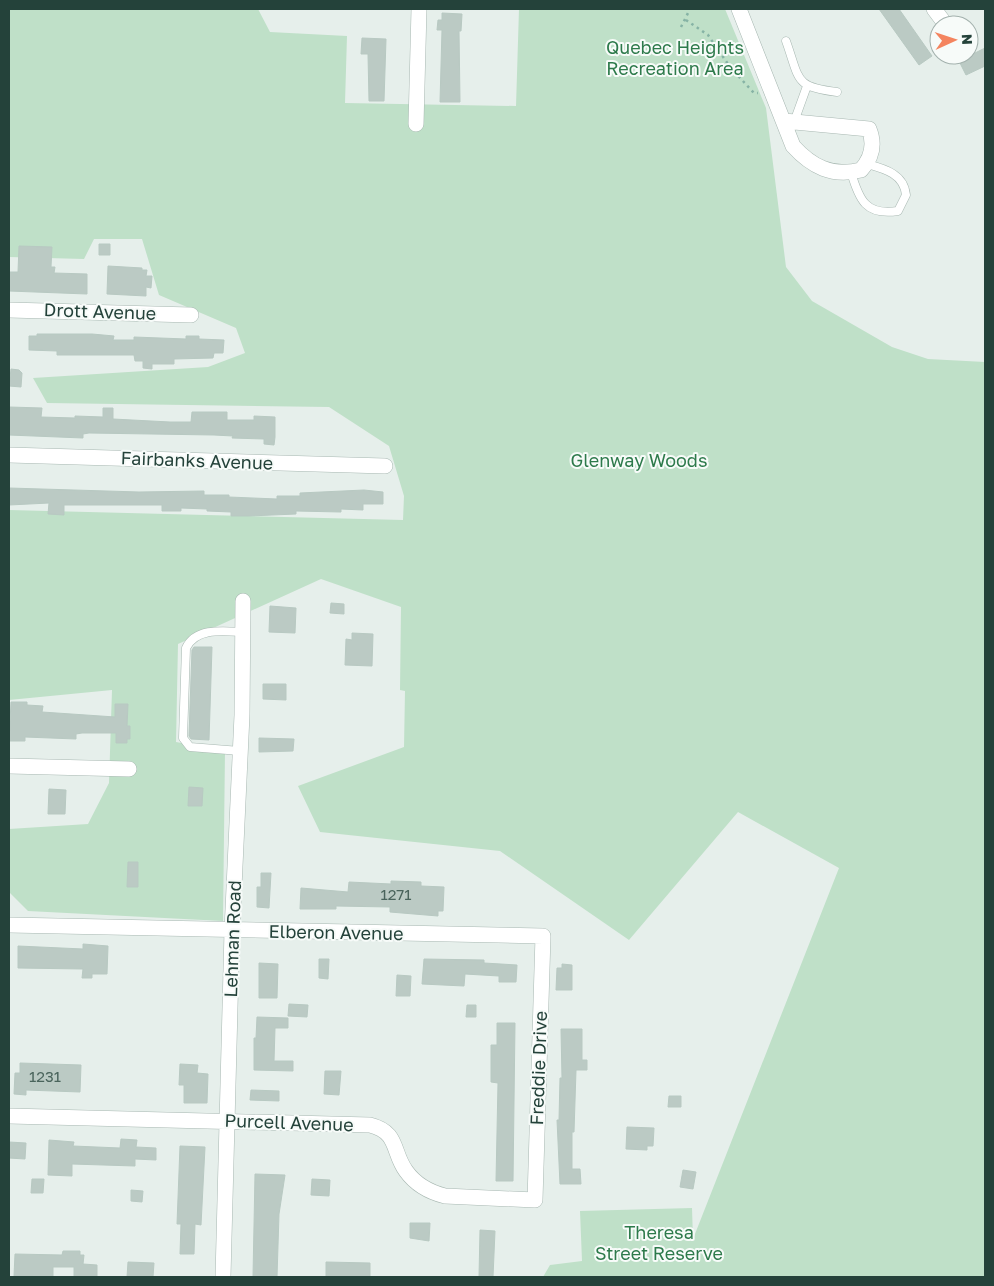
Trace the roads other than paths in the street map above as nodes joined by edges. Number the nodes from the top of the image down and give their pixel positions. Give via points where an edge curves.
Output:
1 (419, 9) edge
2 (739, 9) edge
3 (786, 42) dead end
4 (807, 86) junction
5 (837, 92) dead end
6 (789, 121) junction
7 (416, 124) dead end
8 (867, 164) junction
9 (851, 172) junction
10 (9, 310) edge
11 (191, 315) dead end
12 (9, 456) edge
13 (385, 466) dead end
14 (243, 601) dead end
15 (243, 632) junction
16 (240, 751) junction
17 (9, 766) edge
18 (129, 769) dead end
19 (9, 925) edge
20 (232, 931) junction
21 (543, 936) joint
22 (9, 1116) edge
23 (228, 1120) junction
24 (535, 1200) joint
25 (223, 1277) edge

1 - 7 street
2 - 6 street
3 - 4 lane via 800,79
4 - 5 lane
4 - 6 lane
6 - 8 street via 869,129 873,139
6 - 9 street via 794,146 804,158 832,172
8 - 9 street via 861,170
8 - 9 lane via 894,174 902,182 906,195 898,211 877,212 865,205 857,193
10 - 11 street, Drott Avenue
12 - 13 street, Fairbanks Avenue
14 - 15 street, Lehman Road
15 - 16 street, Lehman Road
15 - 16 lane via 212,632 196,637 188,642 186,648 184,738 190,747
16 - 20 street, Lehman Road
17 - 18 street
19 - 20 street, Elberon Avenue
20 - 21 street, Elberon Avenue
20 - 23 street, Lehman Road
21 - 24 street, Freddie Drive
22 - 23 street, Purcell Avenue
23 - 24 street, Purcell Avenue via 377,1127 390,1135 409,1175 433,1193
23 - 25 street, Lehman Road

